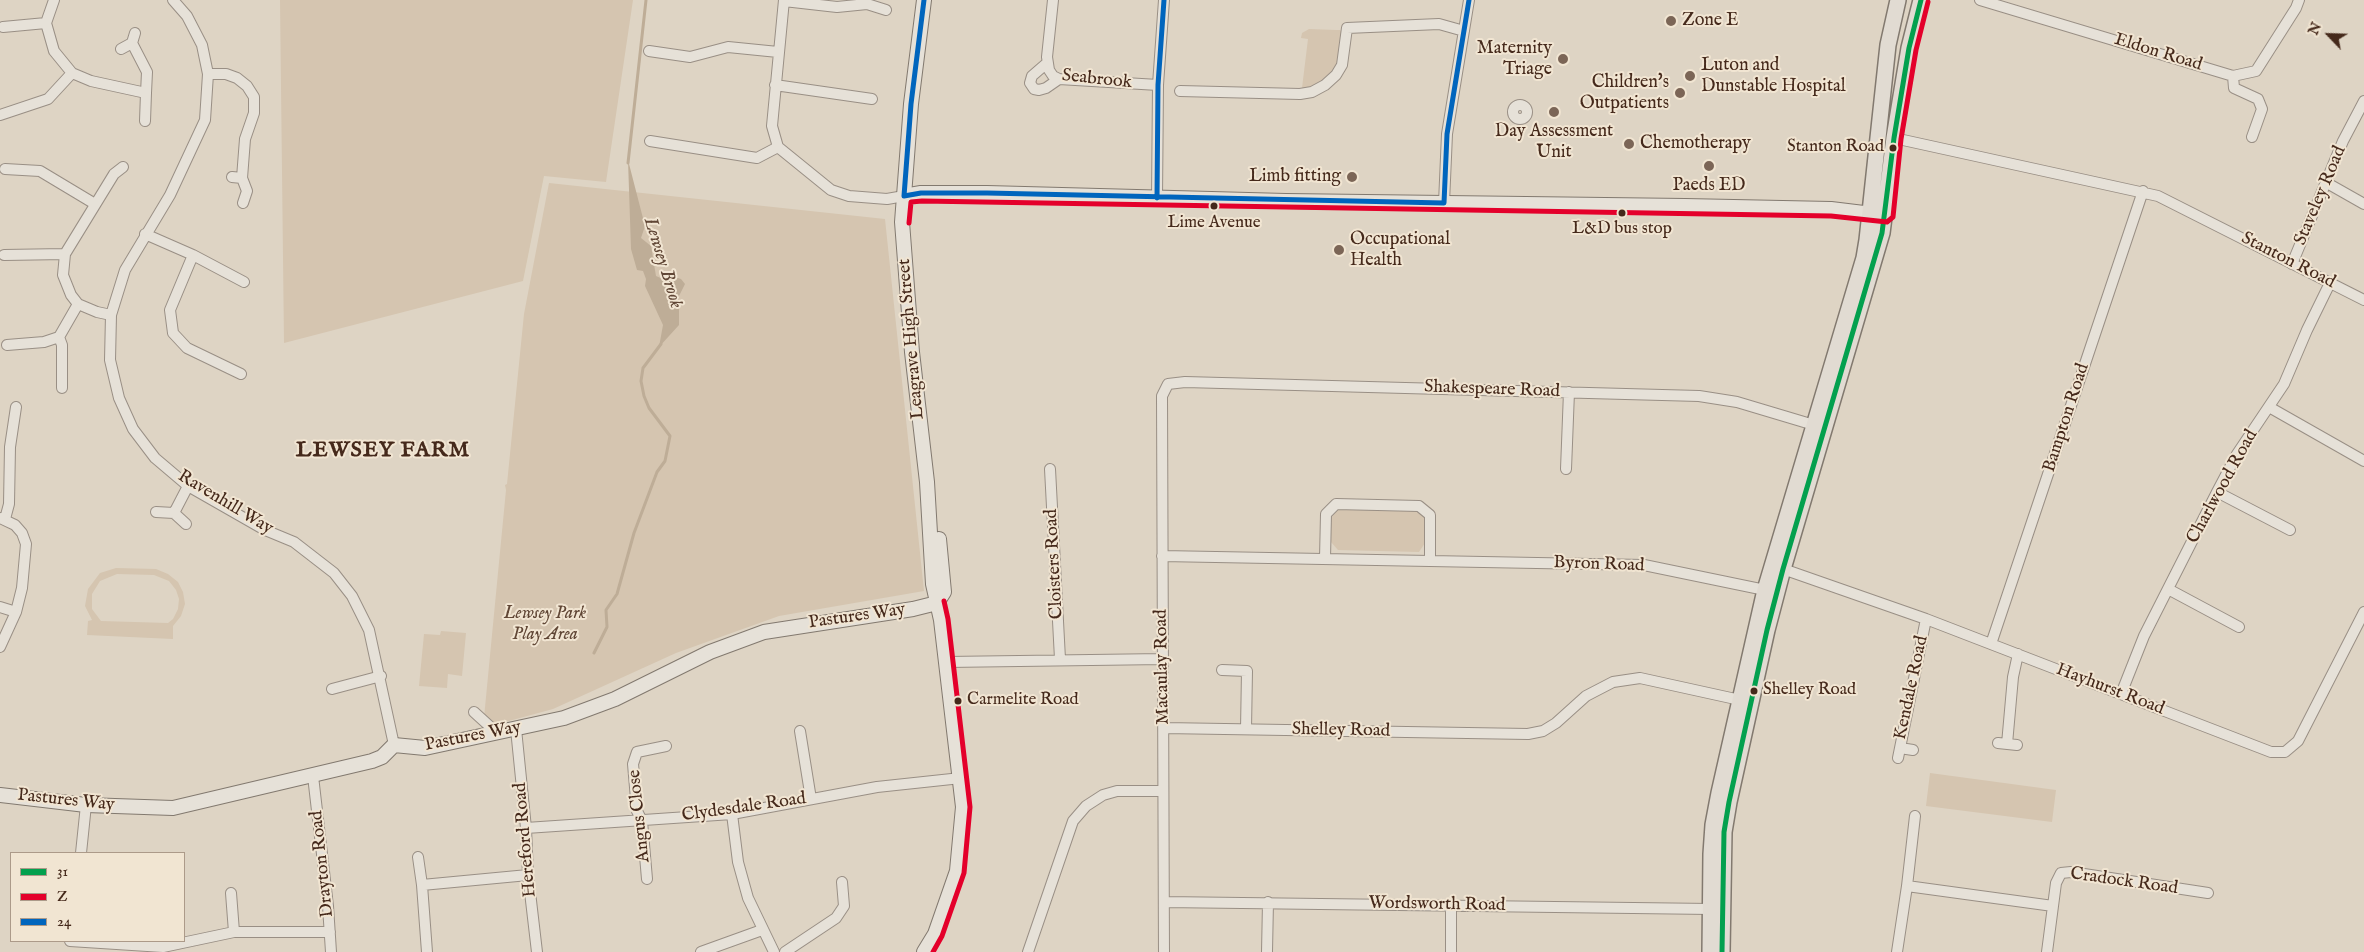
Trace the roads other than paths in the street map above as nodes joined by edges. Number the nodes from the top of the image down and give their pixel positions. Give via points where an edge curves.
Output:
1 (54, 0) edge
2 (174, 0) edge
3 (784, 0) edge
4 (924, 0) edge
5 (1053, 0) edge
6 (1164, 0) edge
7 (1469, 0) edge
8 (1898, 0) edge
9 (1921, 0) edge
10 (1980, 0) edge
11 (2299, 0) edge
12 (886, 10) dead end
13 (46, 23) junction
14 (1, 26) edge
15 (1464, 31) junction
16 (122, 49) dead end
17 (650, 51) dead end
18 (778, 52) junction
19 (1047, 64) junction
20 (72, 73) junction
21 (208, 74) junction
22 (2232, 76) junction
23 (1059, 79) junction
24 (1158, 85) junction
25 (776, 86) junction
26 (1180, 91) dead end
27 (146, 93) junction
28 (48, 99) junction
29 (872, 99) dead end
30 (2364, 101) edge
31 (54, 109) dead end
32 (0, 115) edge
33 (145, 120) dead end
34 (2252, 137) dead end
35 (1894, 138) junction
36 (650, 142) dead end
37 (778, 147) junction
38 (123, 167) dead end
39 (5, 169) dead end
40 (2327, 184) junction
41 (2143, 191) junction
42 (904, 196) junction
43 (1156, 198) junction
44 (243, 202) dead end
45 (1444, 203) junction
46 (95, 204) junction
47 (2364, 204) edge
48 (1870, 214) junction
49 (1886, 215) junction
50 (145, 234) junction
51 (65, 254) junction
52 (4, 255) dead end
53 (193, 255) junction
54 (2292, 264) junction
55 (244, 282) dead end
56 (2330, 283) junction
57 (2364, 300) edge
58 (78, 304) junction
59 (111, 315) junction
60 (59, 338) junction
61 (7, 345) dead end
62 (242, 374) dead end
63 (1168, 384) joint
64 (62, 388) dead end
65 (1569, 392) junction
66 (16, 406) dead end
67 (2269, 407) junction
68 (1814, 425) junction
69 (2364, 461) edge
70 (1050, 469) dead end
71 (1566, 469) dead end
72 (188, 486) junction
73 (2217, 492) junction
74 (156, 512) dead end
75 (174, 513) junction
76 (2, 519) edge
77 (186, 524) dead end
78 (2290, 530) dead end
79 (1162, 556) junction
80 (1325, 558) junction
81 (1430, 560) junction
82 (1783, 569) junction
83 (2168, 589) junction
84 (1764, 590) junction
85 (937, 603) junction
86 (0, 607) edge
87 (16, 612) junction
88 (2364, 612) edge
89 (1926, 619) junction
90 (2239, 628) dead end
91 (1991, 644) junction
92 (0, 647) edge
93 (2018, 654) junction
94 (1163, 659) junction
95 (1060, 660) junction
96 (947, 662) junction
97 (1222, 670) dead end
98 (381, 676) junction
99 (332, 688) dead end
100 (2121, 694) junction
101 (1740, 700) junction
102 (474, 712) dead end
103 (1164, 728) junction
104 (516, 729) junction
105 (1246, 729) junction
106 (800, 731) dead end
107 (497, 733) junction
108 (2007, 744) dead end
109 (394, 745) junction
110 (666, 746) dead end
111 (1913, 750) dead end
112 (313, 776) junction
113 (961, 778) junction
114 (1164, 791) junction
115 (0, 795) edge
116 (811, 799) junction
117 (86, 805) junction
118 (732, 814) junction
119 (1915, 816) dead end
120 (642, 821) junction
121 (526, 828) junction
122 (81, 852) edge
123 (418, 857) dead end
124 (528, 875) junction
125 (647, 880) dead end
126 (842, 882) dead end
127 (422, 886) junction
128 (1907, 886) junction
129 (232, 893) dead end
130 (2208, 893) dead end
131 (1164, 902) junction
132 (1268, 902) junction
133 (1451, 905) junction
134 (2053, 906) junction
135 (1711, 909) junction
136 (762, 930) junction
137 (234, 932) junction
138 (330, 932) junction
139 (82, 942) edge
140 (163, 949) edge
141 (331, 952) edge
142 (427, 952) edge
143 (537, 952) edge
144 (701, 952) edge
145 (774, 952) edge
146 (785, 952) edge
147 (924, 952) edge
148 (1028, 952) edge
149 (1164, 952) edge
150 (1268, 952) edge
151 (1451, 952) edge
152 (1710, 952) edge
153 (1722, 952) edge
154 (1897, 952) edge
155 (2047, 952) edge

1 - 13 street
2 - 21 street, Ravenhill Way via 187,16 202,45
3 - 12 street via 837,7 867,4
3 - 18 street
4 - 42 street, Leagrave High Street
5 - 19 street, Seabrook
6 - 24 street
7 - 15 street
8 - 48 main road via 1888,46
9 - 35 main road via 1909,48
10 - 22 street, Eldon Road
11 - 22 street, Eldon Road via 2256,72
13 - 14 street
13 - 20 street via 54,51
15 - 26 street via 1439,24 1347,28 1342,64 1336,76 1312,92
15 - 45 street via 1447,134
16 - 27 street via 134,38 147,72
17 - 18 street via 690,57 728,47
18 - 25 street
19 - 23 street, Seabrook
19 - 23 street via 1032,76 1030,83 1034,89 1046,88
20 - 27 street via 91,81
20 - 28 street
21 - 44 street via 237,78 254,97 254,113 237,177 247,191
21 - 50 street, Ravenhill Way via 205,120 184,170
22 - 34 street via 2234,88 2258,99 2262,109
23 - 24 street, Seabrook
24 - 43 street
25 - 29 street
25 - 37 street via 772,126
27 - 33 street
28 - 31 street
28 - 32 street
30 - 40 street, Staveley Road via 2343,141
35 - 41 street, Stanton Road
35 - 49 main road
36 - 37 street via 757,158
37 - 42 street via 831,190 849,196 888,199
38 - 46 street via 114,174
39 - 46 street via 40,171
40 - 47 street
40 - 54 street, Staveley Road
41 - 54 street, Stanton Road
41 - 91 street, Bampton Road
42 - 43 street via 926,193
42 - 85 street, Leagrave High Street via 902,222 911,341
43 - 45 street
45 - 48 street via 1831,209
46 - 51 street
48 - 49 street
48 - 68 main road via 1864,258
49 - 82 main road
50 - 53 street
50 - 59 street, Ravenhill Way via 125,270
51 - 52 street
51 - 58 street via 63,275 70,295
53 - 55 street
53 - 62 street via 170,310 173,333 187,348
54 - 56 street, Stanton Road
56 - 57 street, Stanton Road
56 - 67 street, Charlwood Road via 2284,384
58 - 59 street
58 - 60 street
59 - 72 street, Ravenhill Way via 110,360 119,398 133,428 155,458
60 - 61 street
60 - 64 street via 62,345
63 - 65 street, Shakespeare Road
63 - 79 street, Macaulay Road via 1162,396
65 - 68 street, Shakespeare Road via 1700,396 1737,402
65 - 71 street
66 - 76 street via 10,447 9,504
67 - 69 street
67 - 73 street, Charlwood Road via 2237,454
68 - 84 main road
70 - 95 street, Cloisters Road
72 - 75 street
72 - 98 street, Ravenhill Way via 241,517 294,542 334,573 352,596 369,630
73 - 78 street
73 - 83 street, Charlwood Road
74 - 75 street
75 - 77 street
76 - 87 street via 15,525 26,544
79 - 80 street, Byron Road
79 - 94 street, Macaulay Road
80 - 81 street, Byron Road
80 - 81 street via 1326,514 1336,504 1419,506 1430,515
81 - 84 street, Byron Road via 1644,565
82 - 89 street, Hayhurst Road
82 - 153 main road via 1724,832
83 - 90 street
83 - 100 street, Charlwood Road via 2144,636
84 - 101 main road
85 - 96 street, Leagrave High Street
85 - 104 street, Pastures Way via 764,632 710,652 615,699 564,718
86 - 87 street
87 - 92 street
88 - 100 street, Hayhurst Road via 2298,741 2285,752 2272,752
89 - 91 street, Hayhurst Road
89 - 111 street, Kendale Road via 1899,753
91 - 93 street, Hayhurst Road
93 - 100 street, Hayhurst Road
93 - 108 street
94 - 95 street
94 - 103 street, Macaulay Road
95 - 96 street
96 - 113 street, Leagrave High Street
97 - 105 street via 1246,671
98 - 99 street
98 - 109 street, Ravenhill Way
101 - 105 street, Shelley Road via 1640,678 1613,682 1586,696 1543,731 1528,734
101 - 135 main road via 1713,825
102 - 107 street
103 - 105 street, Shelley Road
103 - 114 street, Macaulay Road
104 - 107 street, Pastures Way
104 - 121 street, Hereford Road
106 - 116 street
107 - 109 street, Pastures Way via 425,748
109 - 112 street, Pastures Way via 372,761
110 - 120 street, Angus Close via 637,752 633,764 637,811
112 - 117 street, Pastures Way via 173,808
112 - 138 street, Drayton Road
113 - 116 street, Clydesdale Road via 877,787
113 - 147 street, Leagrave High Street via 963,807 957,871 936,934
114 - 131 street, Macaulay Road
114 - 148 street via 1117,791 1103,795 1086,806 1073,821
115 - 117 street, Pastures Way
116 - 118 street, Clydesdale Road
117 - 122 street
118 - 120 street, Clydesdale Road
118 - 136 street via 738,862 748,898
119 - 128 street
120 - 121 street, Clydesdale Road
120 - 125 street, Angus Close
121 - 124 street, Hereford Road
123 - 127 street
124 - 127 street
124 - 143 street, Hereford Road
126 - 146 street via 844,906 836,918
127 - 142 street
128 - 134 street
128 - 154 street
129 - 137 street
130 - 134 street, Cradock Road via 2071,872 2061,874 2056,883
131 - 132 street, Wordsworth Road
131 - 149 street, Macaulay Road
132 - 133 street, Wordsworth Road
132 - 150 street
133 - 135 street, Wordsworth Road
133 - 151 street
134 - 155 street, Cradock Road
135 - 152 main road
136 - 144 street
136 - 145 street
137 - 138 street
137 - 140 street
138 - 141 street, Drayton Road
139 - 140 street

